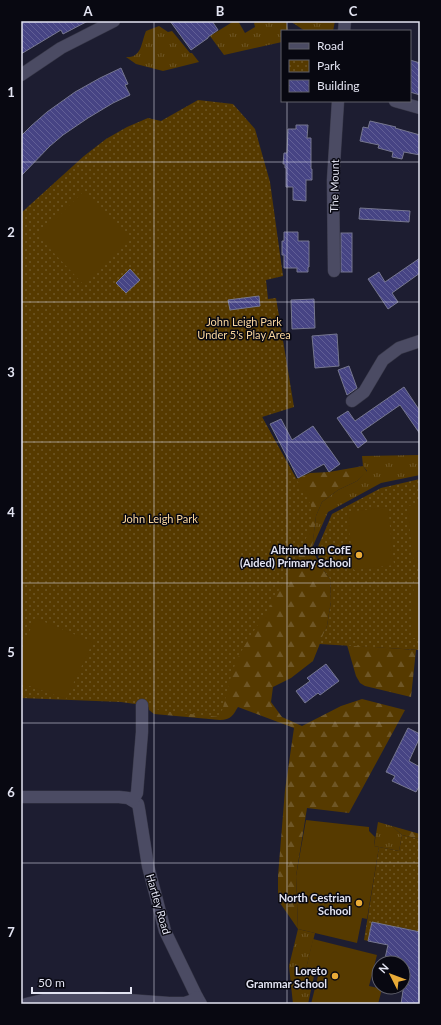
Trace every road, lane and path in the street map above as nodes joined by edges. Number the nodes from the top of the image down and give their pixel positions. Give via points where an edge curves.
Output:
1 (114, 21) edge
2 (21, 74) edge
3 (338, 102) edge
4 (399, 102) edge
5 (420, 108) edge
6 (334, 271) dead end
7 (420, 341) edge
8 (352, 401) dead end
9 (142, 705) dead end
10 (21, 797) edge
11 (133, 800) junction
12 (199, 1001) edge
13 (26, 1004) edge

1 - 2 street via 62,48
3 - 6 street, The Mount via 333,180
4 - 5 street
7 - 8 street via 399,348 383,360 364,392
9 - 11 street via 138,793
10 - 11 street via 119,797
11 - 12 street, Hartley Road via 140,809 148,866 165,931
12 - 13 street via 169,1003 101,998 43,1000

